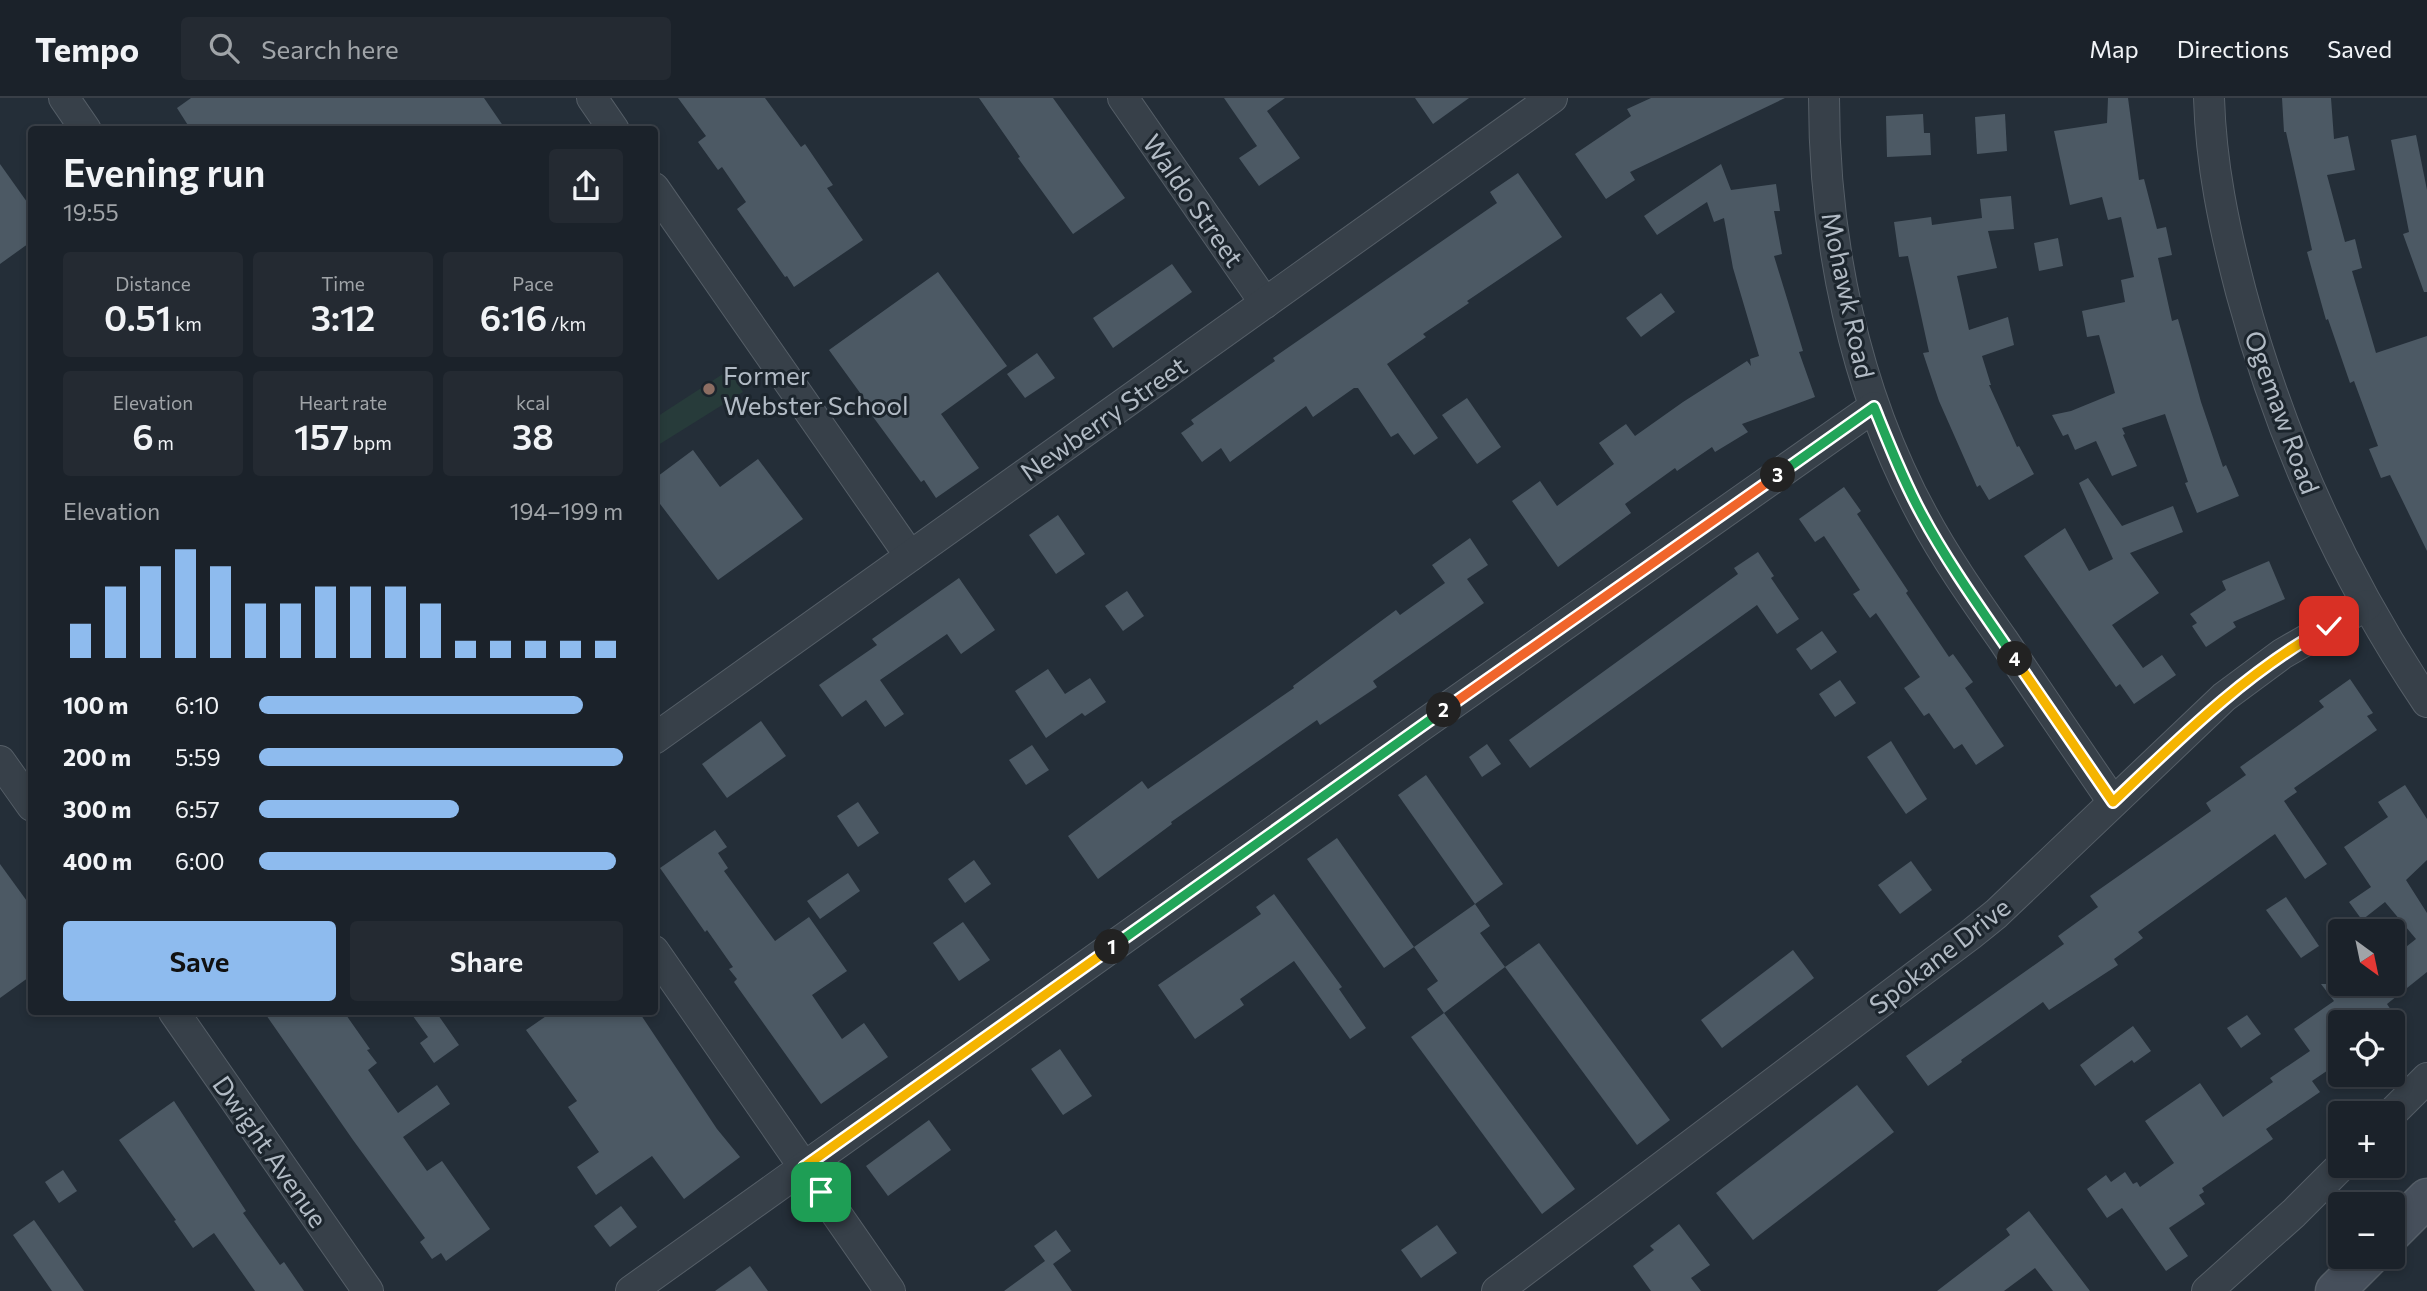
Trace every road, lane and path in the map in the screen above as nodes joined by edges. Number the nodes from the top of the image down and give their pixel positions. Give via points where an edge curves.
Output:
1 (64, 98) edge
2 (592, 98) edge
3 (1123, 98) edge
4 (1552, 98) edge
5 (1824, 98) edge
6 (2209, 98) edge
7 (83, 126) edge
8 (611, 126) edge
9 (658, 194) edge
10 (1265, 303) junction
11 (1874, 407) junction
12 (910, 556) junction
13 (2367, 605) junction
14 (2427, 702) edge
15 (658, 736) edge
16 (0, 761) edge
17 (28, 800) edge
18 (2113, 802) junction
19 (658, 957) edge
20 (176, 1015) edge
21 (2427, 1078) edge
22 (2404, 1101) edge
23 (804, 1167) junction
24 (2329, 1178) edge
25 (2427, 1198) edge
26 (2405, 1220) edge
27 (2357, 1269) edge
28 (368, 1291) edge
29 (631, 1291) edge
30 (890, 1291) edge
31 (1497, 1291) edge
32 (2207, 1291) edge
33 (2334, 1291) edge

1 - 7 street
2 - 8 street
3 - 10 street, Waldo Street
4 - 10 street, Newberry Street
5 - 11 street, Mohawk Road via 1829,205 1854,337
6 - 13 street, Ogemaw Road via 2221,211 2260,358 2309,487
9 - 12 street
10 - 12 street, Newberry Street
11 - 18 street, Mohawk Road via 1910,491 1950,563
11 - 23 street
12 - 15 street, Newberry Street
13 - 14 street, Ogemaw Road
13 - 18 street, Spokane Drive via 2253,674
16 - 17 street
18 - 31 street, Spokane Drive via 1970,935
19 - 23 street
20 - 28 street, Dwight Avenue
21 - 22 street
23 - 29 street
23 - 30 street
24 - 32 street
25 - 26 main road
27 - 33 main road

